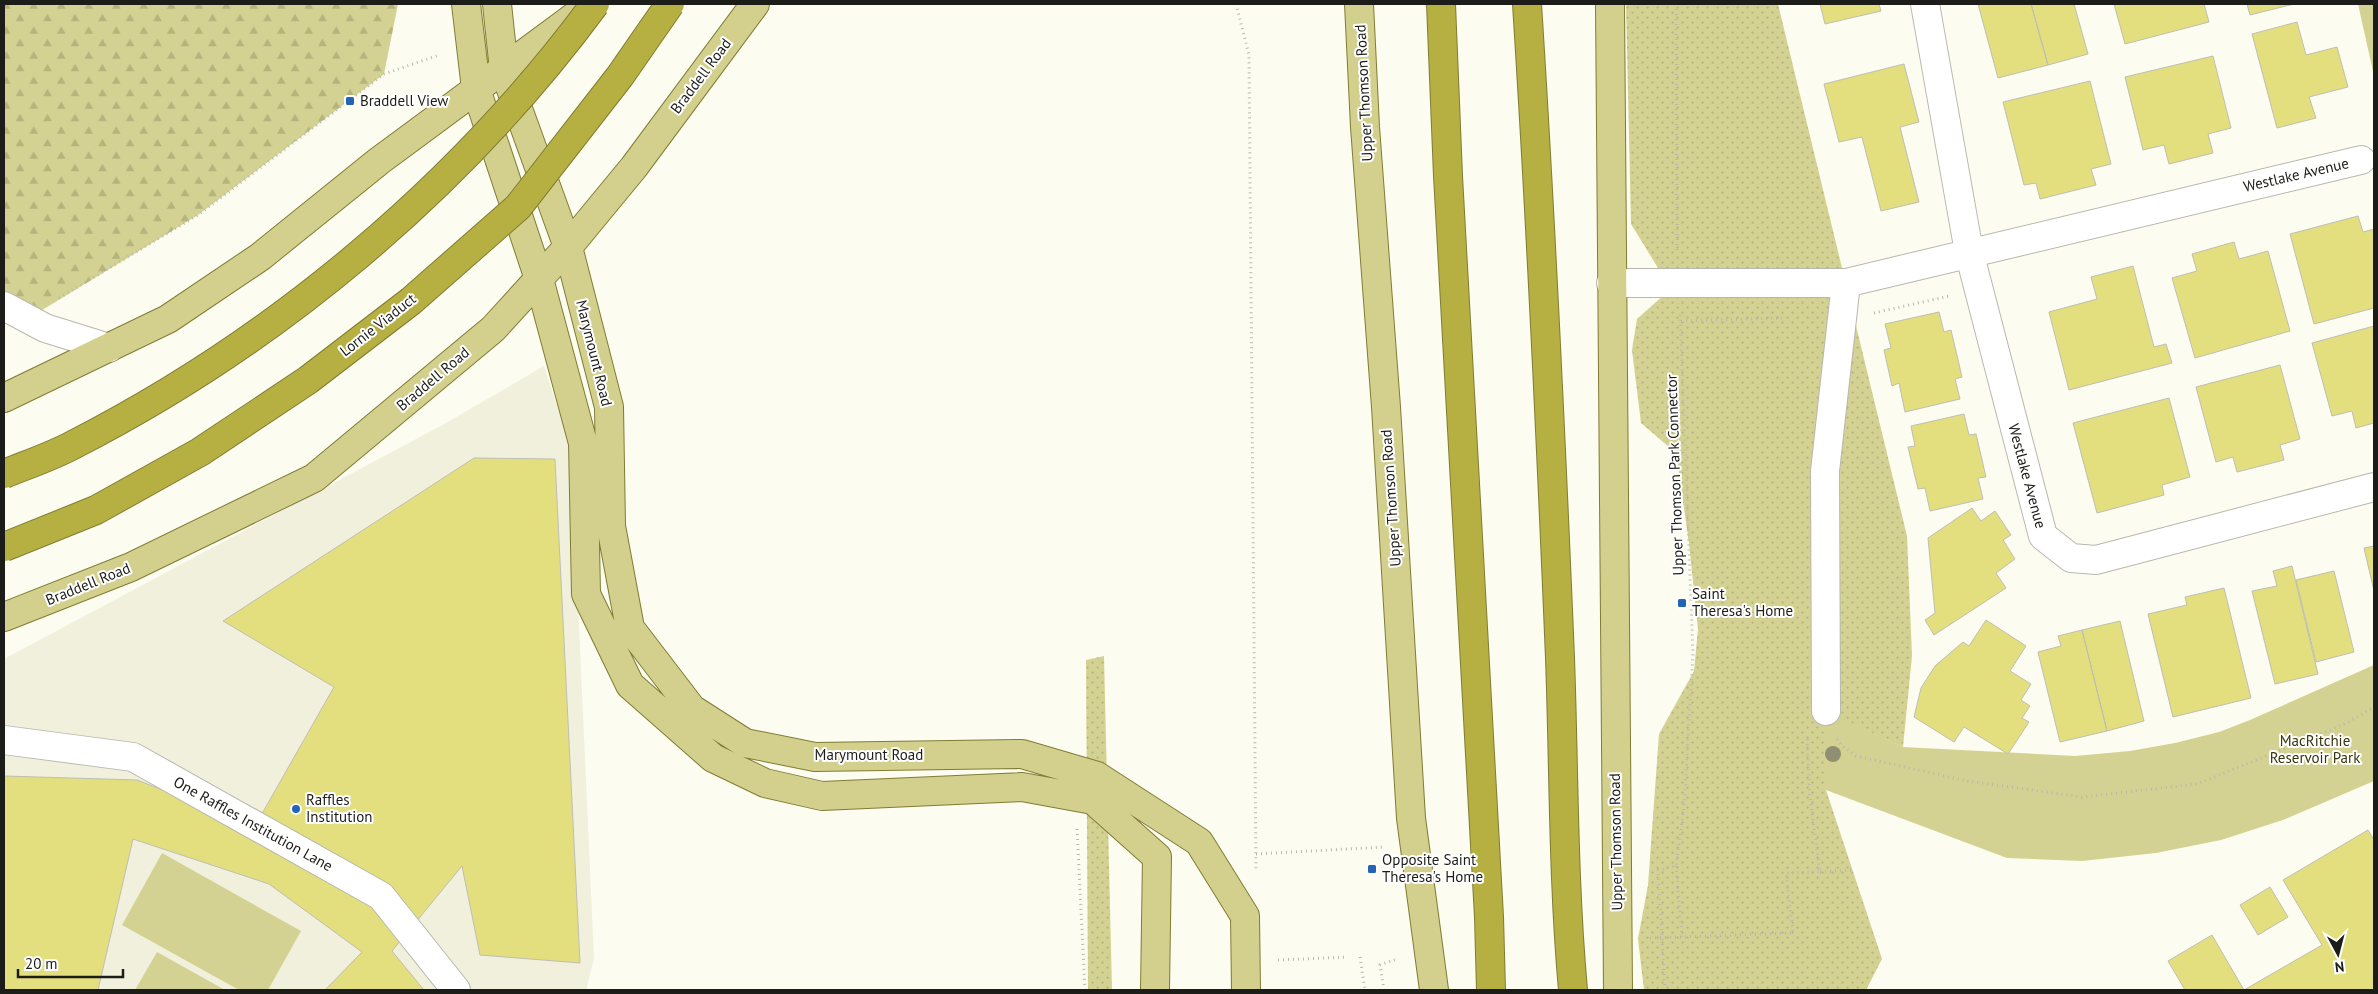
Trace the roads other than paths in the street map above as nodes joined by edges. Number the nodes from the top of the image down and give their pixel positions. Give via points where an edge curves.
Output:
1 (466, 4) edge
2 (497, 4) edge
3 (591, 4) edge
4 (595, 4) edge
5 (670, 4) edge
6 (755, 4) edge
7 (1359, 4) edge
8 (1441, 4) edge
9 (1526, 4) edge
10 (1610, 4) edge
11 (1925, 4) edge
12 (504, 70) junction
13 (476, 89) junction
14 (2361, 160) dead end
15 (568, 247) junction
16 (1969, 252) junction
17 (539, 279) junction
18 (1611, 283) junction
19 (1846, 283) junction
20 (4, 306) edge
21 (109, 348) junction
22 (4, 398) edge
23 (4, 474) edge
24 (2374, 488) edge
25 (4, 547) edge
26 (4, 617) edge
27 (1826, 711) road end
28 (4, 740) edge
29 (456, 990) edge
30 (1155, 990) edge
31 (1246, 990) edge
32 (1434, 990) edge
33 (1491, 990) edge
34 (1573, 990) edge
35 (1618, 990) edge

1 - 13 main road
2 - 12 main road, Marymount Road
3 - 12 main road
4 - 23 highway, bridge via 556,56 458,164 356,256 268,326 167,393 69,447
5 - 25 highway, Lornie Viaduct, bridge via 620,76 518,207 411,301 308,380 200,452 96,510
6 - 15 main road, Braddell Road via 634,167
7 - 32 main road, Upper Thomson Road via 1411,818
8 - 33 highway
9 - 34 highway via 1538,172 1560,660 1566,920
10 - 18 main road, Upper Thomson Road
11 - 16 street, Westlake Avenue
12 - 13 main road
12 - 15 main road, Marymount Road
13 - 17 main road
13 - 21 main road via 379,161 260,257 168,320
14 - 16 street, Westlake Avenue
15 - 17 main road, Braddell Road
15 - 31 main road, Marymount Road via 609,406 611,526 630,628 692,709 744,743 815,757 1022,754 1096,776 1199,842 1245,916
16 - 19 street, Westlake Avenue
16 - 24 street, Westlake Avenue via 2042,536 2071,558 2096,560
17 - 26 main road, Braddell Road via 493,329 314,478 131,567
17 - 30 main road via 583,443 586,594 630,685 713,758 765,783 822,796 1022,786 1093,800 1157,857
18 - 19 street, Westlake Avenue
18 - 35 main road, Upper Thomson Road
19 - 27 street via 1825,471
20 - 21 street via 45,328
21 - 22 main road
28 - 29 street, One Raffles Institution Lane via 133,757 381,896

